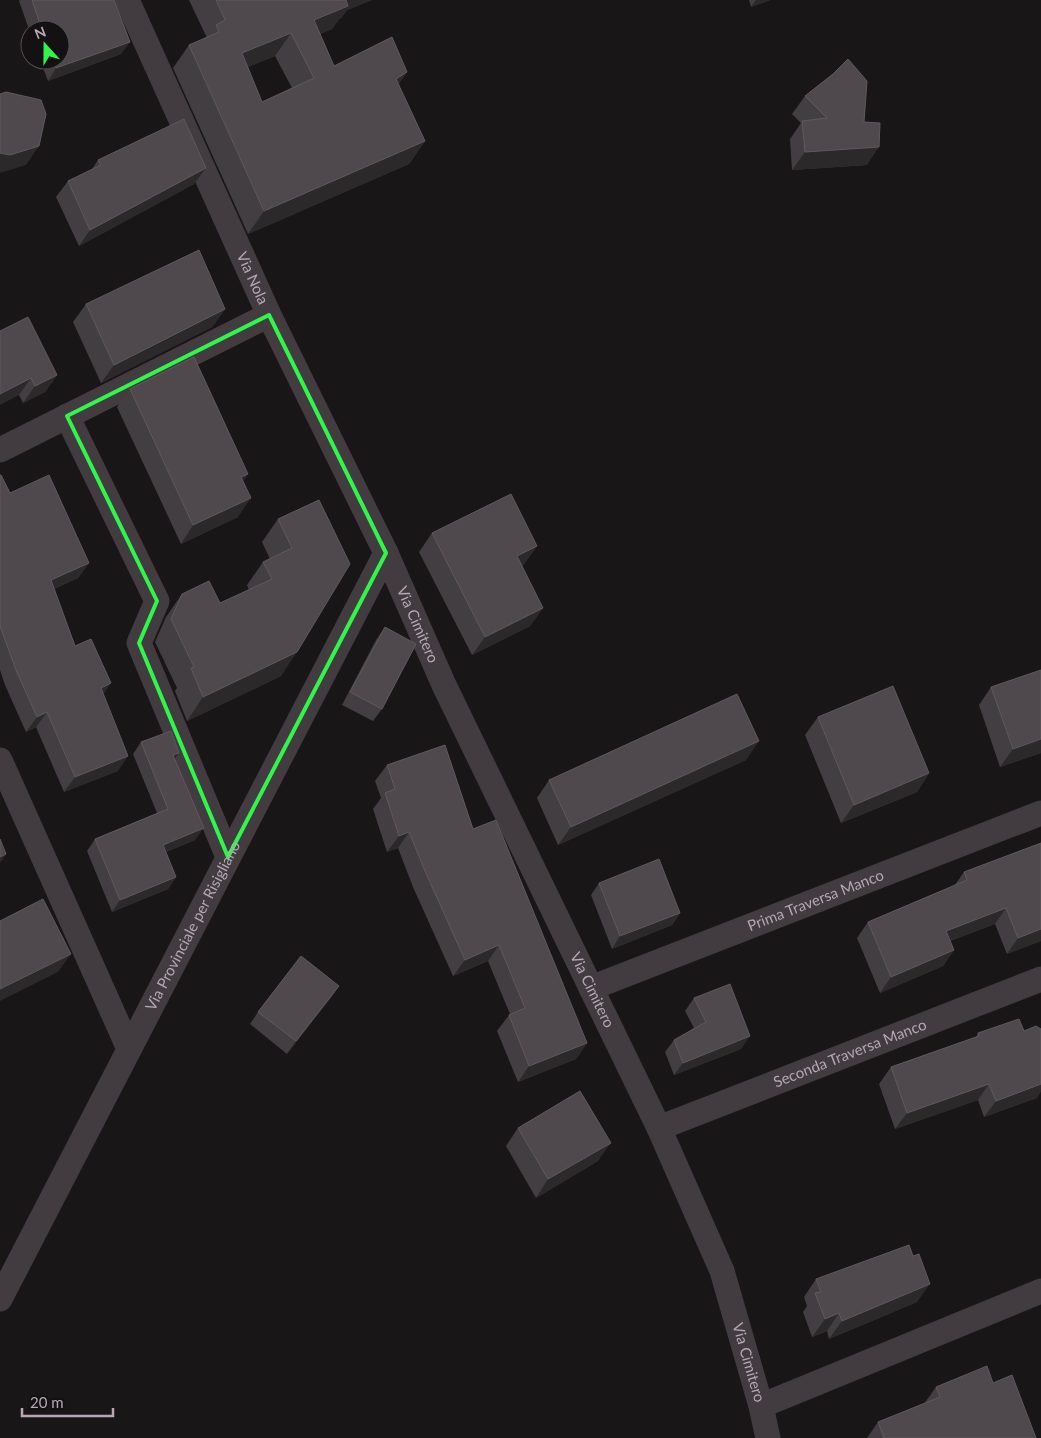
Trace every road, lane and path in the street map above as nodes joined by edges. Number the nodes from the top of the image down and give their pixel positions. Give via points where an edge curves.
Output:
1 (127, 0) edge
2 (269, 315) junction
3 (67, 416) junction
4 (0, 450) edge
5 (386, 552) junction
6 (0, 760) edge
7 (1041, 814) edge
8 (228, 857) junction
9 (1041, 979) edge
10 (591, 988) junction
11 (129, 1049) junction
12 (659, 1128) junction
13 (1041, 1291) edge
14 (0, 1299) edge
15 (761, 1406) junction
16 (768, 1438) edge

1 - 2 street, Via Nola
2 - 3 street
2 - 5 street, Via Nola
3 - 4 street
3 - 8 street via 157,601 139,643
5 - 8 street, Via Provinciale per Risigliano
5 - 10 street, Via Cimitero via 444,684
6 - 11 street
7 - 10 street, Prima Traversa Manco
8 - 11 street, Via Provinciale per Risigliano
9 - 12 street, Seconda Traversa Manco
10 - 12 street, Via Cimitero
11 - 14 street, Via Provinciale per Risigliano
12 - 15 street, Via Cimitero via 722,1271
13 - 15 street
15 - 16 street, Via Cimitero

